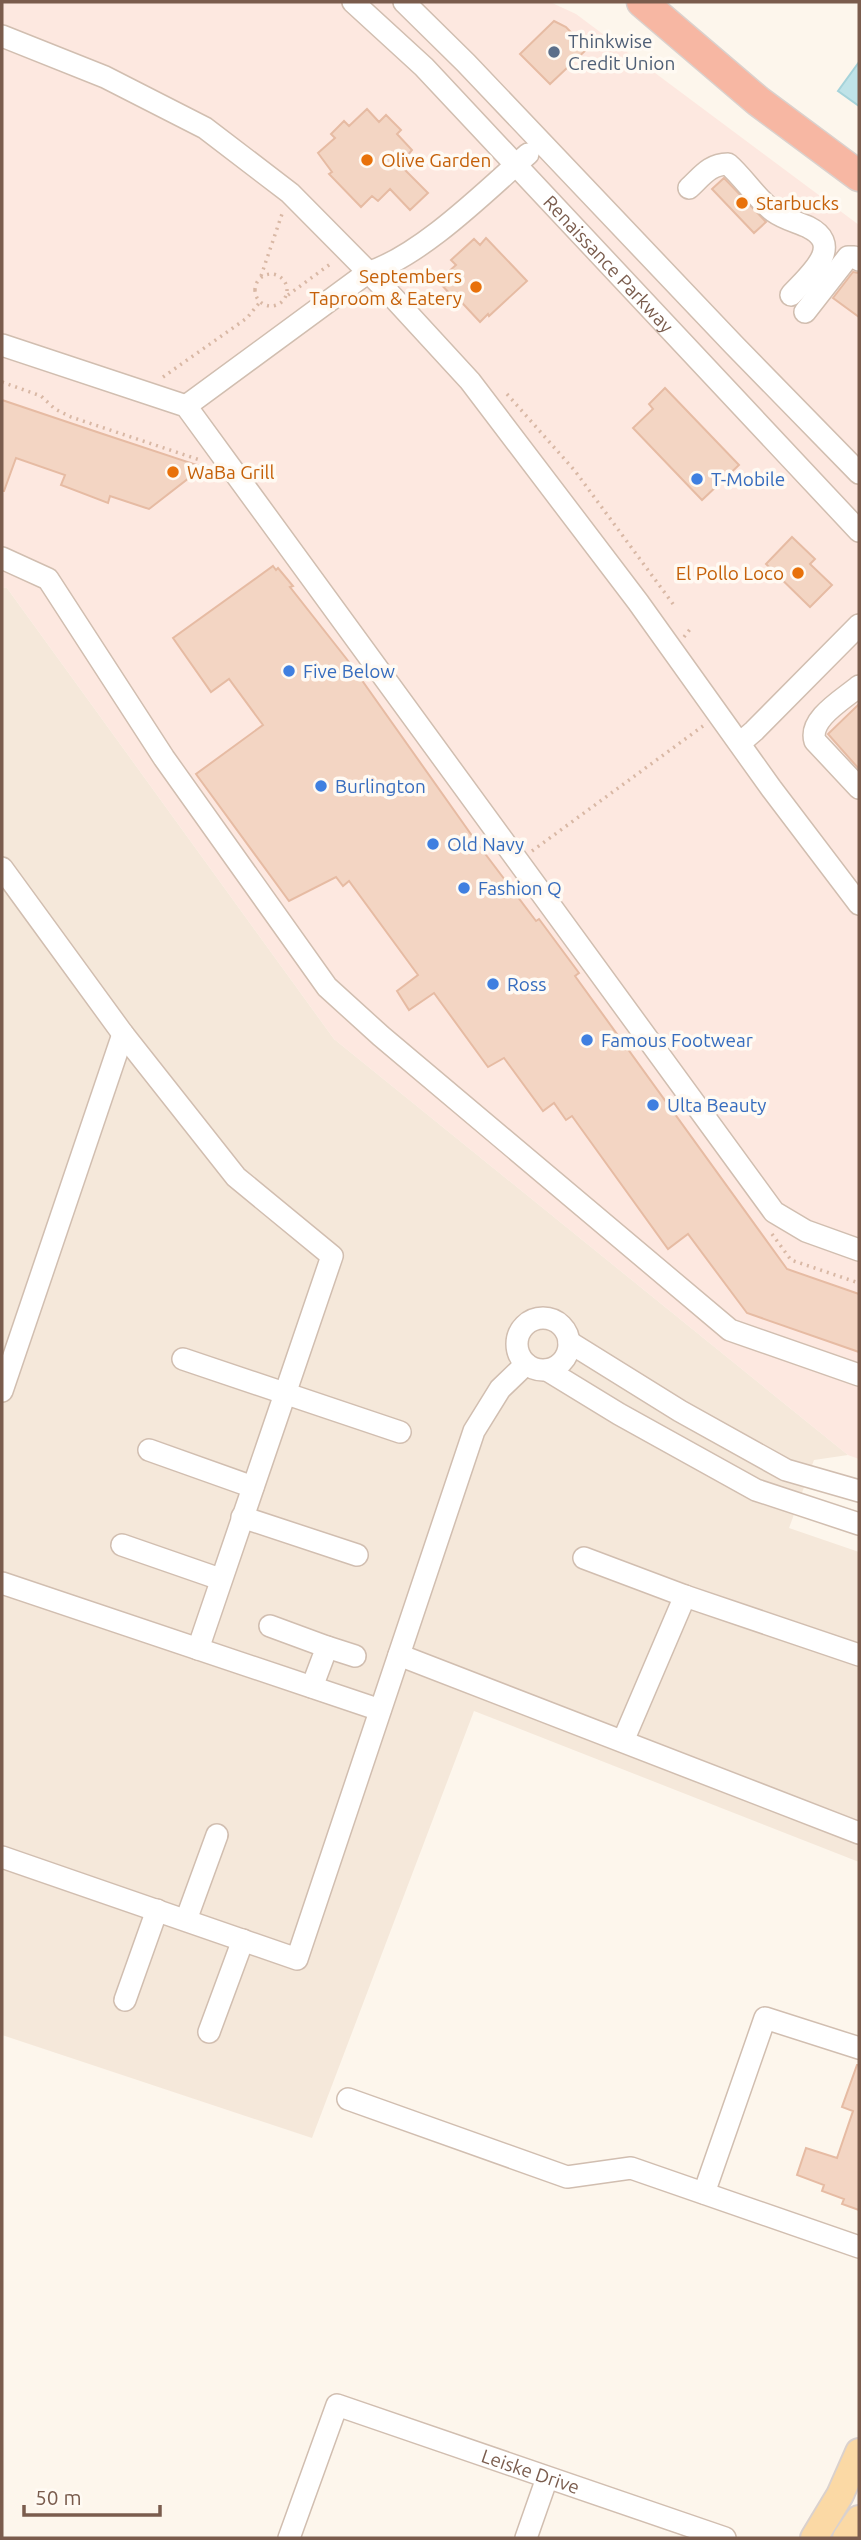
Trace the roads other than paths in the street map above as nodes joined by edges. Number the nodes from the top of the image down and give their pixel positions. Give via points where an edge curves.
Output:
1 (353, 2) edge
2 (404, 2) edge
3 (642, 2) edge
4 (2, 36) edge
5 (522, 160) junction
6 (859, 176) edge
7 (690, 188) dead end
8 (859, 260) edge
9 (367, 273) junction
10 (2, 345) edge
11 (186, 407) junction
12 (859, 472) edge
13 (859, 531) edge
14 (2, 558) edge
15 (859, 625) edge
16 (859, 685) edge
17 (740, 743) junction
18 (859, 788) edge
19 (2, 868) edge
20 (859, 904) edge
21 (123, 1034) junction
22 (859, 1250) edge
23 (569, 1342) junction
24 (183, 1359) dead end
25 (526, 1364) junction
26 (547, 1370) junction
27 (859, 1375) edge
28 (639, 1386) junction
29 (2, 1391) edge
30 (285, 1394) junction
31 (619, 1414) junction
32 (400, 1432) dead end
33 (149, 1450) dead end
34 (253, 1487) junction
35 (859, 1491) edge
36 (242, 1517) junction
37 (859, 1524) edge
38 (122, 1545) dead end
39 (357, 1555) dead end
40 (584, 1558) dead end
41 (220, 1579) junction
42 (2, 1584) edge
43 (685, 1596) junction
44 (270, 1626) dead end
45 (327, 1647) junction
46 (198, 1649) junction
47 (399, 1655) junction
48 (859, 1655) edge
49 (355, 1656) dead end
50 (312, 1687) junction
51 (380, 1710) junction
52 (623, 1741) junction
53 (859, 1833) edge
54 (217, 1835) dead end
55 (2, 1857) edge
56 (157, 1910) junction
57 (186, 1920) junction
58 (243, 1940) junction
59 (125, 2000) dead end
60 (209, 2032) dead end
61 (859, 2048) edge
62 (348, 2099) dead end
63 (704, 2193) junction
64 (859, 2247) edge
65 (859, 2452) edge
66 (547, 2478) junction
67 (859, 2519) edge
68 (289, 2538) edge
69 (526, 2538) edge
70 (725, 2538) edge
71 (814, 2538) edge
72 (846, 2538) edge

1 - 5 street, Renaissance Parkway
2 - 12 street, Renaissance Parkway
3 - 6 highway via 758,101
4 - 9 street via 105,77 205,128 290,193
5 - 9 street via 411,251 385,268
5 - 13 street, Renaissance Parkway
7 - 8 street via 711,167 728,164 770,209 822,237 824,256 798,303 848,257
9 - 11 street
9 - 17 street via 470,381
10 - 11 street
11 - 22 street via 774,1212 806,1231
14 - 27 street via 48,579 164,758 327,987 730,1330
15 - 17 street
16 - 18 street via 816,723 813,733 815,741
17 - 20 street
19 - 21 street
21 - 29 street
21 - 30 street via 236,1177 332,1256
23 - 25 street via 555,1321 529,1321 516,1344
23 - 26 street via 566,1357
23 - 28 street
24 - 30 street
25 - 26 street
25 - 47 street via 500,1390 474,1431
26 - 31 street
28 - 31 street
28 - 35 street via 786,1470
30 - 32 street
30 - 34 street
31 - 37 street via 756,1490
33 - 34 street
34 - 36 street
36 - 39 street
36 - 41 street
38 - 41 street
40 - 43 street
41 - 46 street
42 - 46 street
43 - 48 street
43 - 52 street
44 - 45 street
45 - 49 street
45 - 50 street
46 - 50 street
47 - 51 street
47 - 52 street
50 - 51 street
51 - 58 street via 297,1959
52 - 53 street
54 - 57 street
55 - 56 street
56 - 57 street
56 - 59 street
57 - 58 street
58 - 60 street
61 - 63 street via 765,2018
62 - 63 street via 567,2177 631,2168
63 - 64 street
65 - 71 main road
66 - 68 street, Leiske Drive via 337,2405
66 - 69 street
66 - 70 street, Leiske Drive
67 - 72 main road

